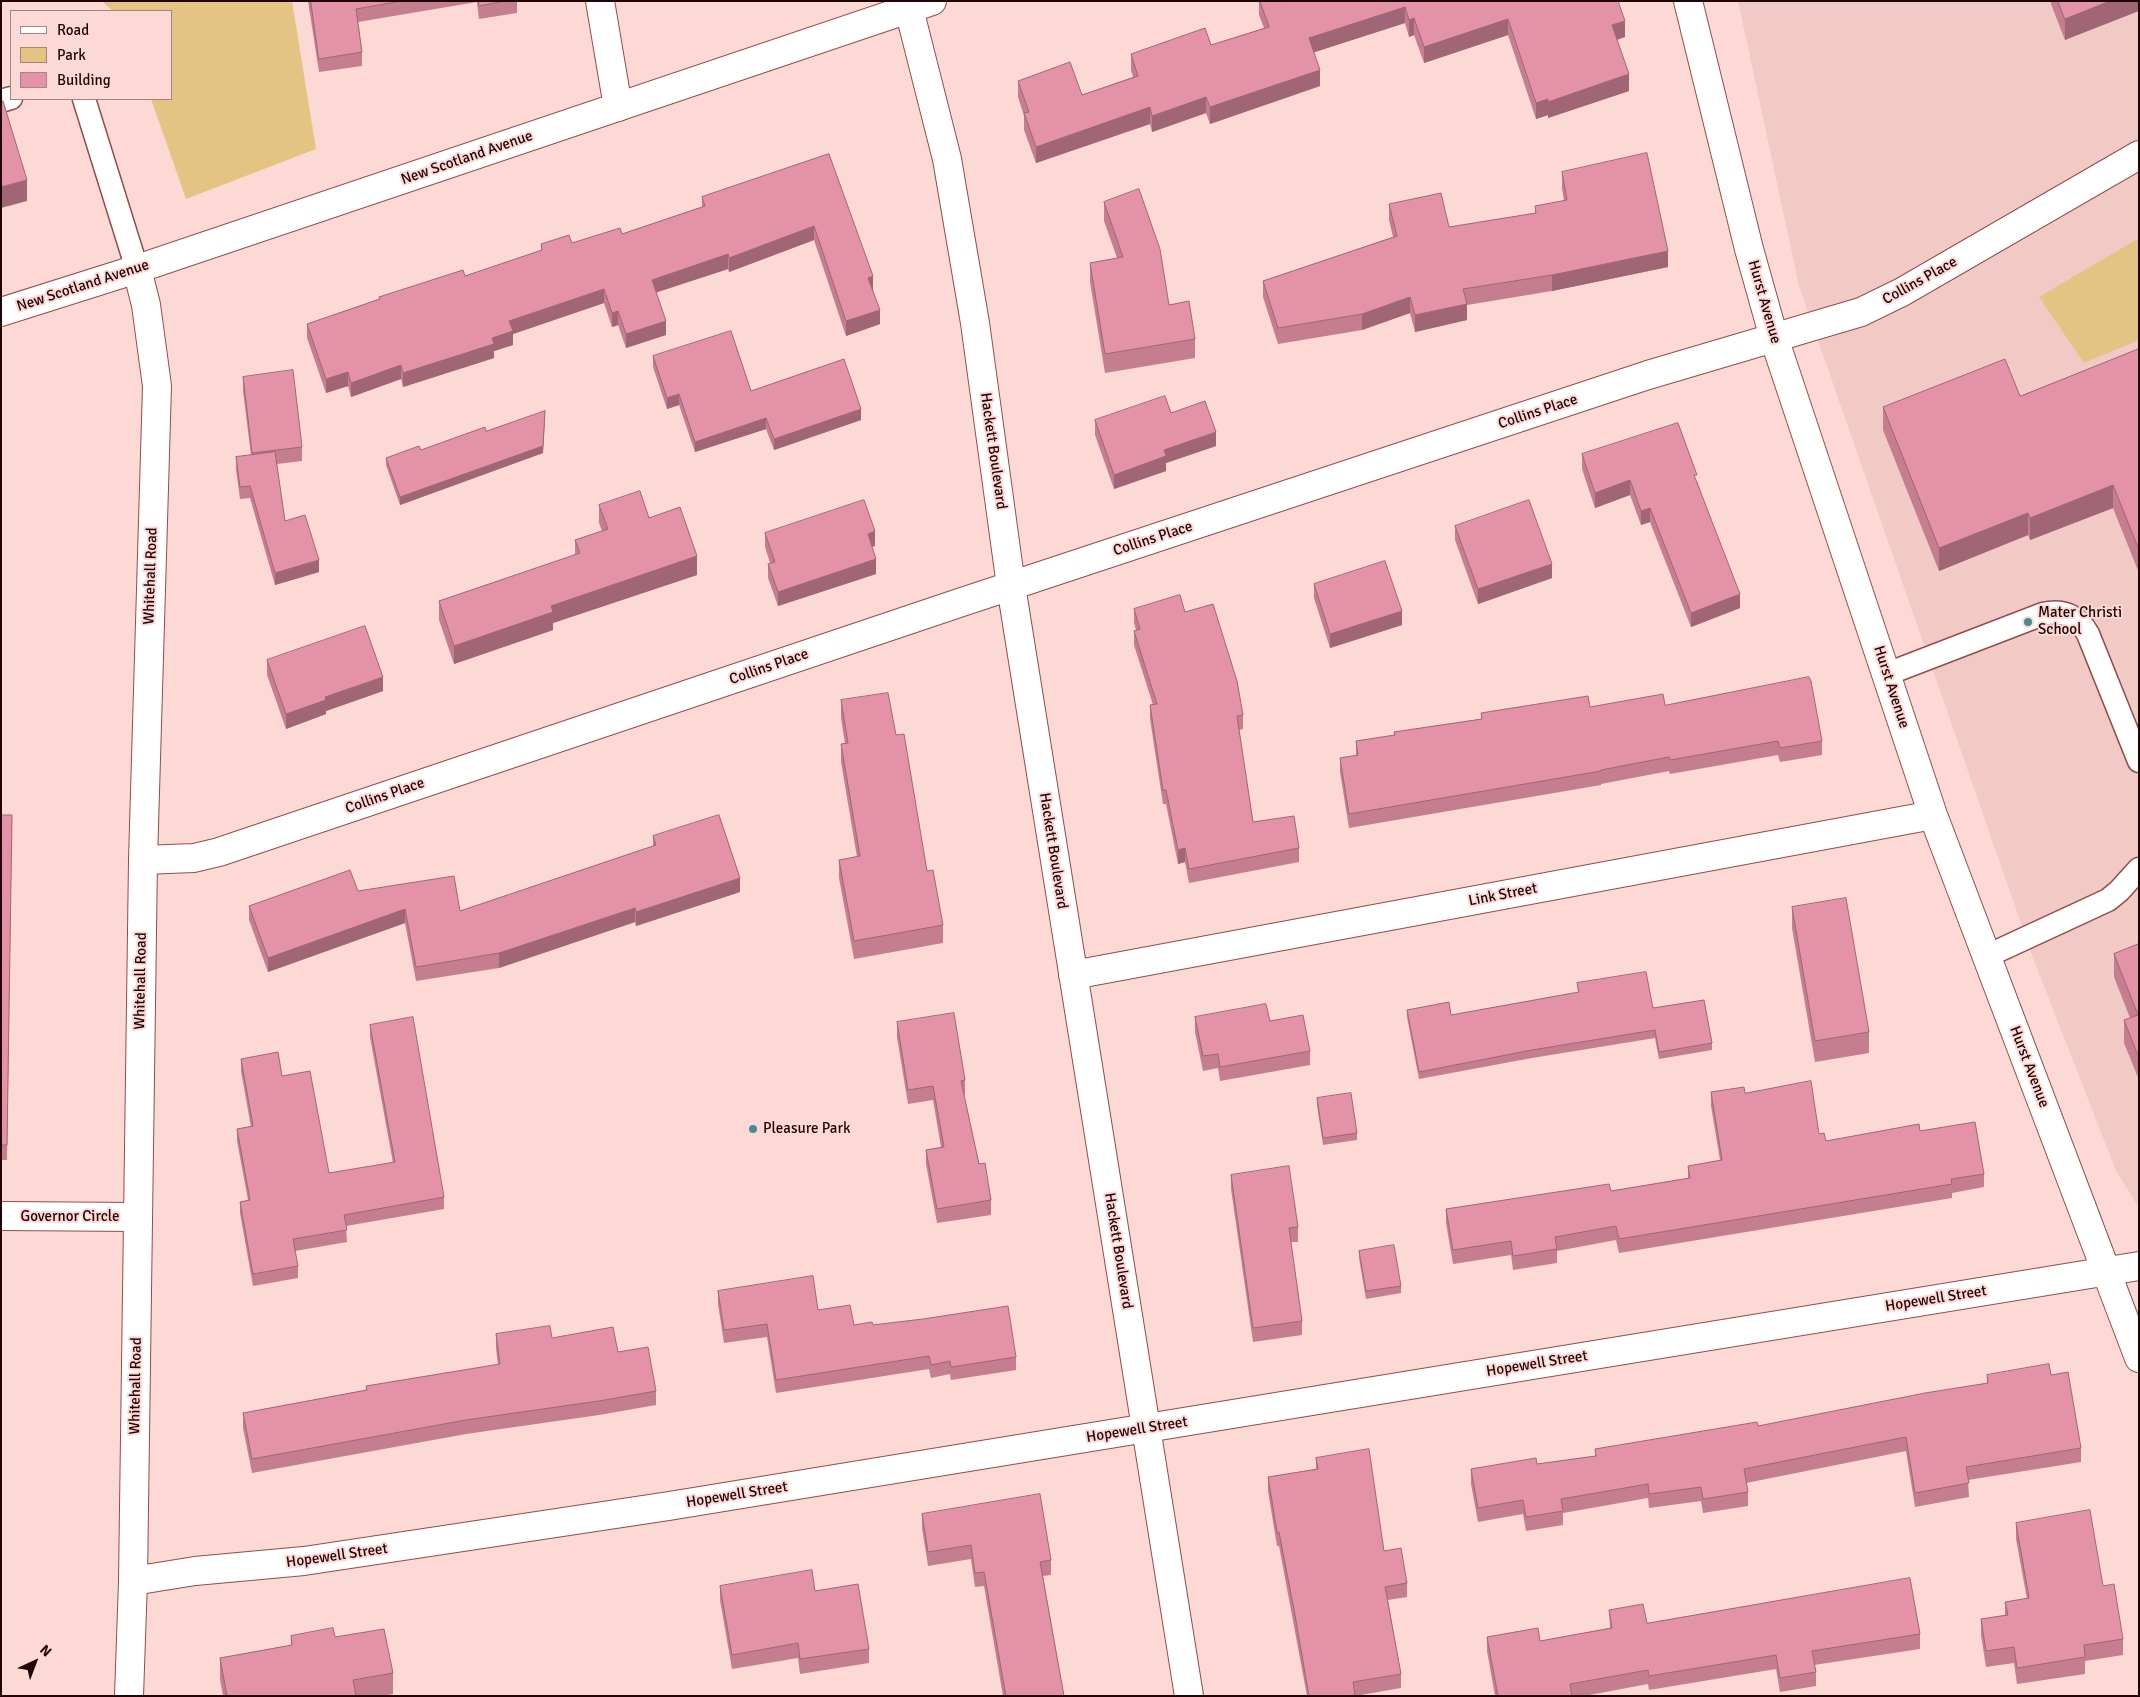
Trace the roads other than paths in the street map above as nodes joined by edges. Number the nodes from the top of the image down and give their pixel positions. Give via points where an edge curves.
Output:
1 (600, 1) edge
2 (1688, 1) edge
3 (920, 5) edge
4 (84, 100) edge
5 (618, 107) junction
6 (2139, 155) edge
7 (137, 269) junction
8 (1, 312) edge
9 (1774, 338) junction
10 (1011, 586) junction
11 (1887, 674) junction
12 (2139, 761) edge
13 (1933, 815) junction
14 (143, 860) junction
15 (2139, 870) edge
16 (1987, 956) junction
17 (1073, 975) junction
18 (1, 1216) edge
19 (138, 1217) junction
20 (2139, 1266) edge
21 (2106, 1272) junction
22 (2139, 1358) edge
23 (1146, 1428) junction
24 (133, 1581) junction
25 (129, 1696) edge
26 (1189, 1696) edge

1 - 5 street
2 - 9 street, Hurst Avenue
3 - 5 street, New Scotland Avenue
3 - 10 street, Hackett Boulevard via 931,91 949,168 976,323
4 - 7 lane
5 - 7 street, New Scotland Avenue
6 - 9 street, Collins Place via 1881,303
7 - 8 street, New Scotland Avenue
7 - 14 street, Whitehall Road via 147,312 156,386
9 - 10 street, Collins Place via 1648,375
9 - 11 street, Hurst Avenue
10 - 14 street, Collins Place via 219,852 194,858
10 - 17 street, Hackett Boulevard
11 - 12 lane via 2043,614 2069,615 2088,634
11 - 13 street, Hurst Avenue
13 - 16 street, Hurst Avenue
13 - 17 street, Link Street
14 - 19 street, Whitehall Road
15 - 16 lane via 2120,892 2108,900
16 - 21 street, Hurst Avenue
17 - 23 street, Hackett Boulevard
18 - 19 street, Governor Circle
19 - 24 street, Whitehall Road
20 - 21 street, Hopewell Street
21 - 22 street, Hurst Avenue
21 - 23 street, Hopewell Street
23 - 24 street, Hopewell Street via 424,1544
23 - 26 street, Hackett Boulevard
24 - 25 street, Whitehall Road

